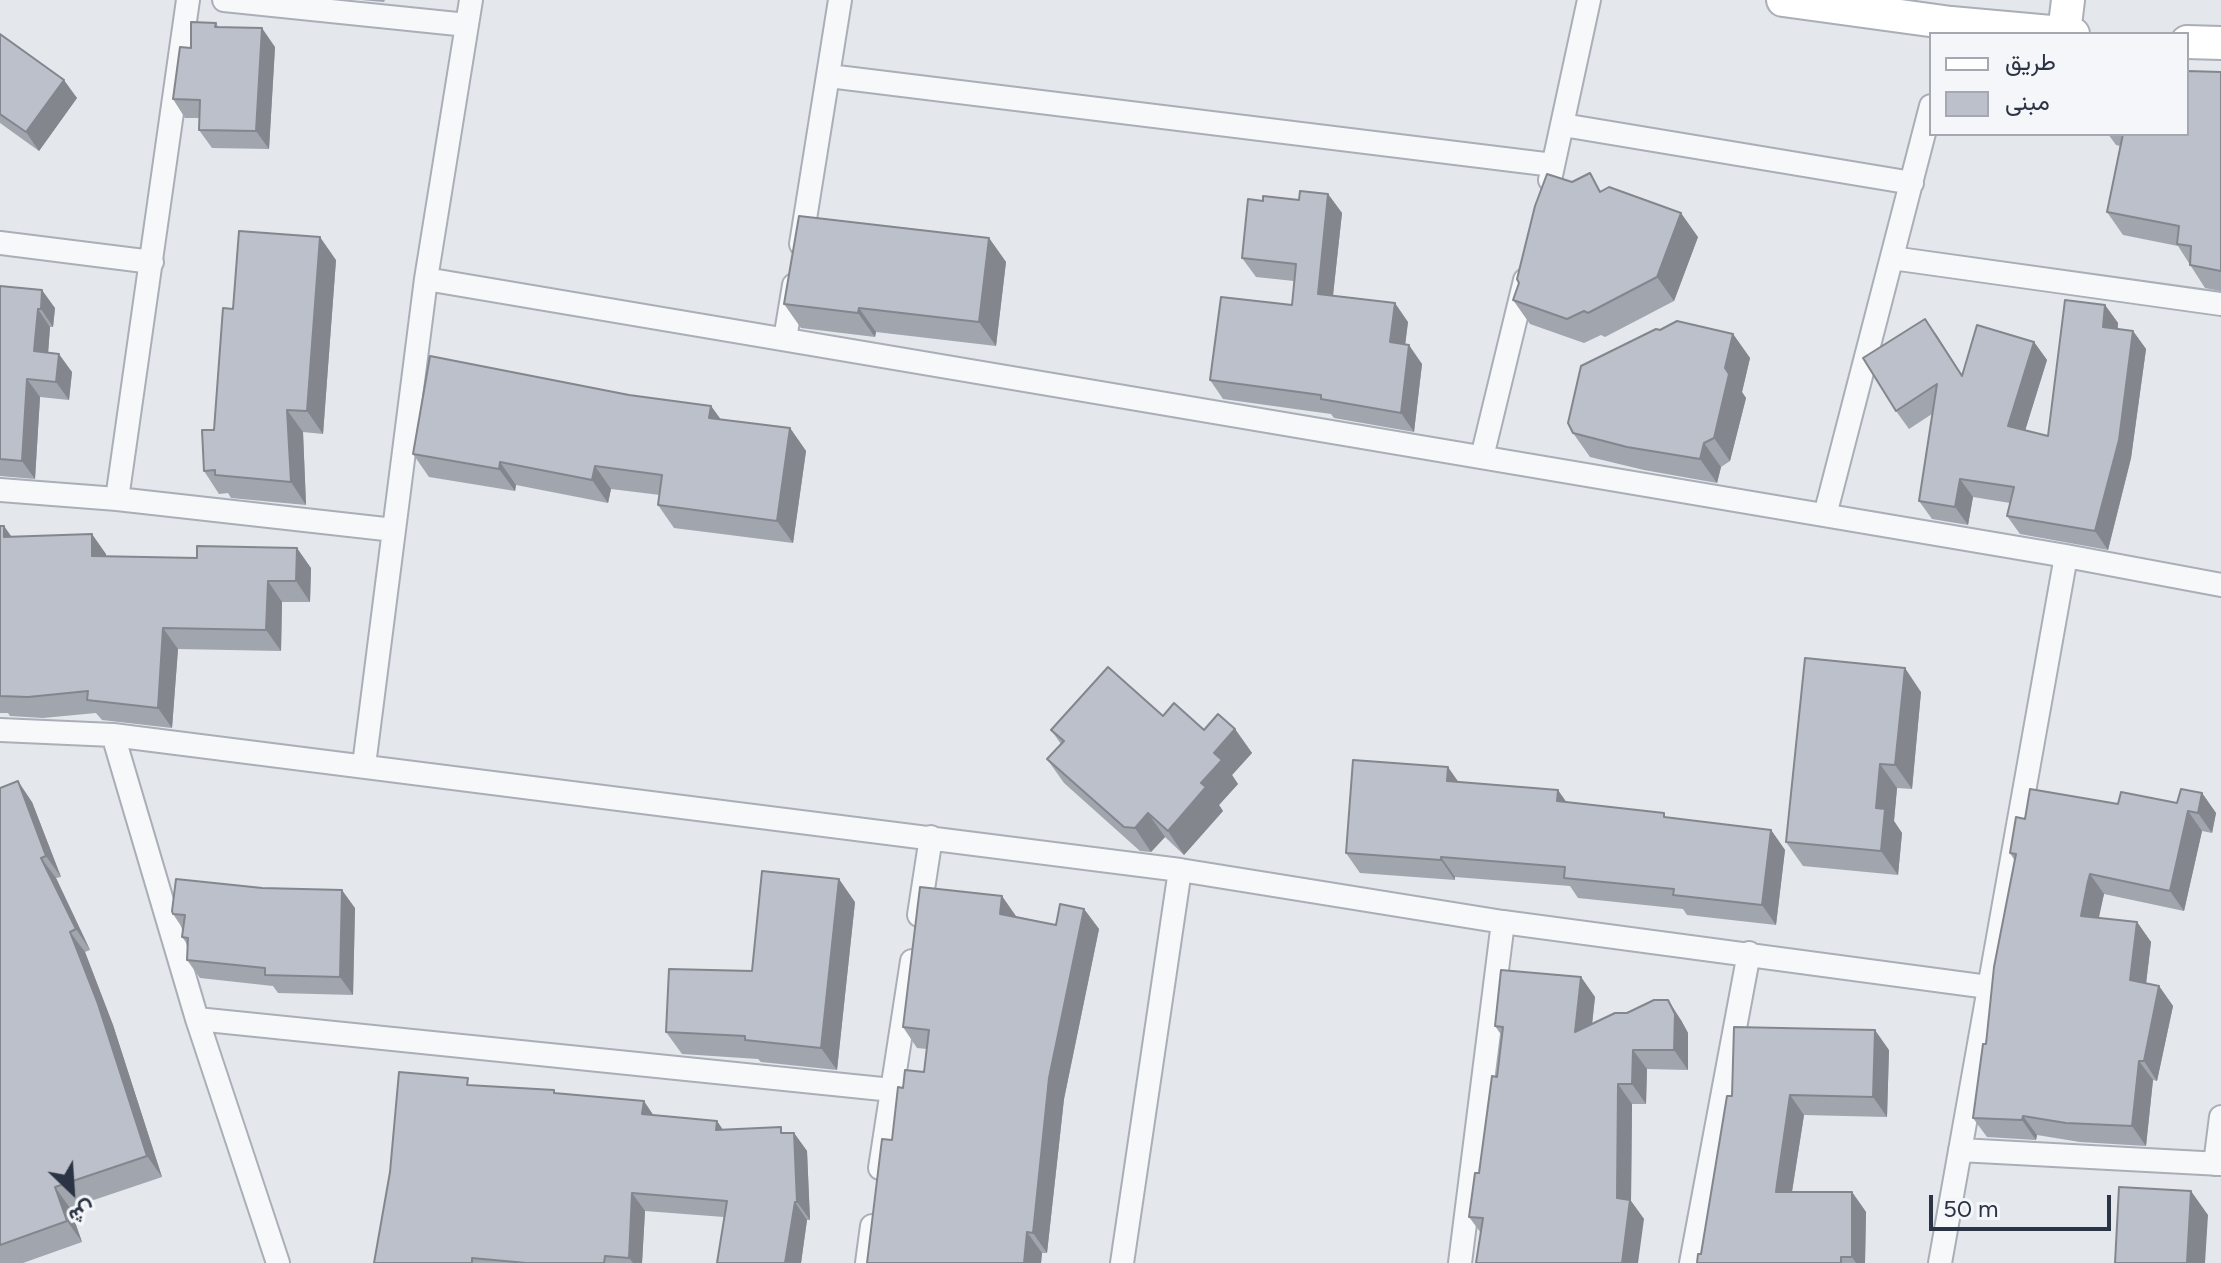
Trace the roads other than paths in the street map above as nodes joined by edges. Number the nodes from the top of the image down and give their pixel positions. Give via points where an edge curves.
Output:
1 (188, 0) edge
2 (224, 0) edge
3 (471, 0) edge
4 (840, 0) edge
5 (1589, 0) edge
6 (1783, 0) edge
7 (2068, 0) edge
8 (467, 25) junction
9 (1950, 28) edge
10 (2041, 32) edge
11 (2064, 32) edge
12 (2189, 42) edge
13 (2221, 43) edge
14 (829, 76) junction
15 (1929, 114) edge
16 (1563, 125) junction
17 (1553, 165) junction
18 (1912, 183) junction
19 (1546, 196) edge
20 (0, 243) edge
21 (1531, 258) edge
22 (1892, 258) junction
23 (152, 262) junction
24 (426, 279) junction
25 (2221, 304) edge
26 (785, 339) junction
27 (1482, 457) junction
28 (0, 490) edge
29 (117, 499) junction
30 (1825, 515) junction
31 (394, 530) junction
32 (2066, 556) junction
33 (2221, 585) edge
34 (0, 730) edge
35 (113, 735) junction
36 (364, 765) junction
37 (931, 837) junction
38 (1180, 870) junction
39 (1503, 922) junction
40 (1749, 953) junction
41 (1988, 987) junction
42 (197, 1019) junction
43 (892, 1090) junction
44 (2221, 1117) edge
45 (1960, 1150) junction
46 (2218, 1164) edge
47 (278, 1263) edge
48 (867, 1263) edge
49 (1122, 1263) edge
50 (1460, 1263) edge
51 (1691, 1263) edge
52 (1940, 1263) edge

1 - 23 street
2 - 8 street
3 - 8 street
4 - 14 street
5 - 16 street
6 - 9 main road
7 - 11 main road
8 - 24 street
9 - 10 main road
12 - 13 main road
14 - 17 street
14 - 26 street
15 - 18 street
16 - 17 street
16 - 18 street
17 - 19 street
18 - 22 street
20 - 23 street
21 - 27 street
22 - 25 street
22 - 30 street
23 - 29 street
24 - 26 street
24 - 31 street
26 - 27 street
27 - 30 street
28 - 29 street
29 - 31 street
30 - 32 street
31 - 36 street
32 - 33 street
32 - 41 street
34 - 35 street
35 - 36 street
35 - 42 street
36 - 37 street
37 - 38 street
37 - 43 street
38 - 39 street
38 - 49 street
39 - 40 street
39 - 50 street
40 - 41 street
40 - 51 street
41 - 45 street
42 - 43 street
42 - 47 street
43 - 48 street
44 - 46 street
45 - 46 street
45 - 52 street

